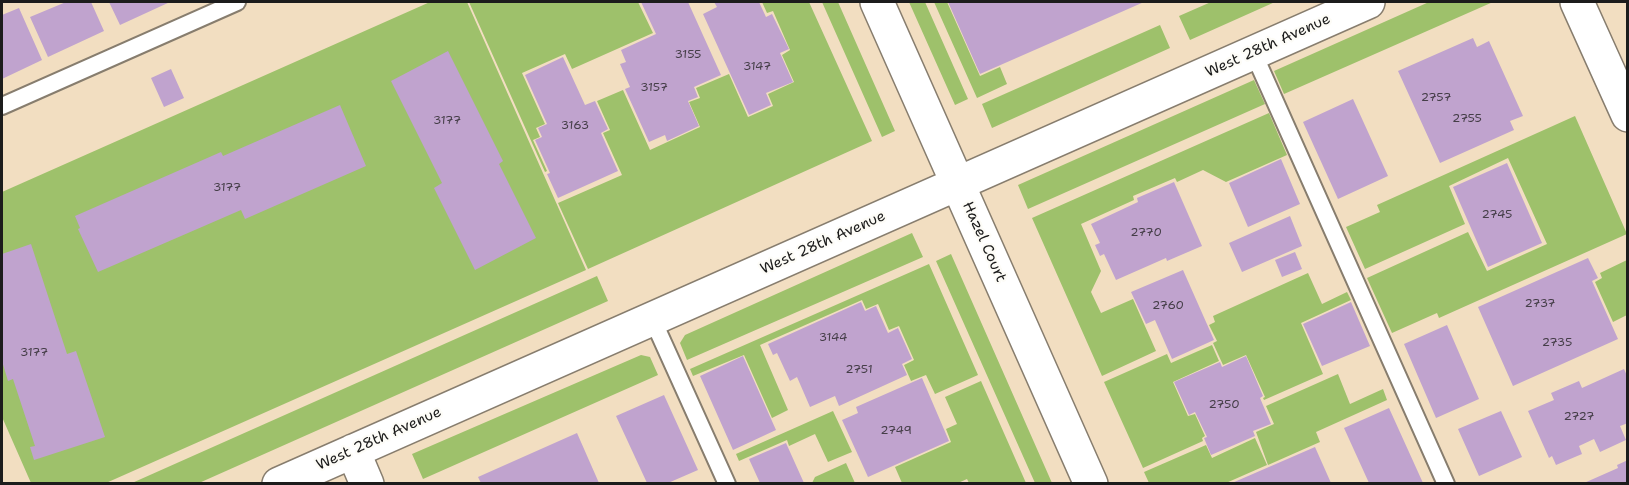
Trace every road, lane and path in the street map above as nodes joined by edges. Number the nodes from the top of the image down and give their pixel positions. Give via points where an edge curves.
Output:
1 (237, 2) edge
2 (877, 2) edge
3 (1368, 2) edge
4 (1576, 2) edge
5 (1253, 52) junction
6 (2, 106) edge
7 (1628, 115) edge
8 (958, 183) junction
9 (652, 318) junction
10 (353, 451) junction
11 (279, 483) edge
12 (367, 483) edge
13 (727, 483) edge
14 (1092, 483) edge
15 (1446, 483) edge

1 - 6 lane
2 - 8 street, Hazel Court
3 - 5 street, West 28th Avenue
4 - 7 street
5 - 8 street, West 28th Avenue
5 - 15 lane
8 - 9 street, West 28th Avenue
8 - 14 street, Hazel Court
9 - 10 street, West 28th Avenue
9 - 13 lane
10 - 11 street, West 28th Avenue
10 - 12 street

